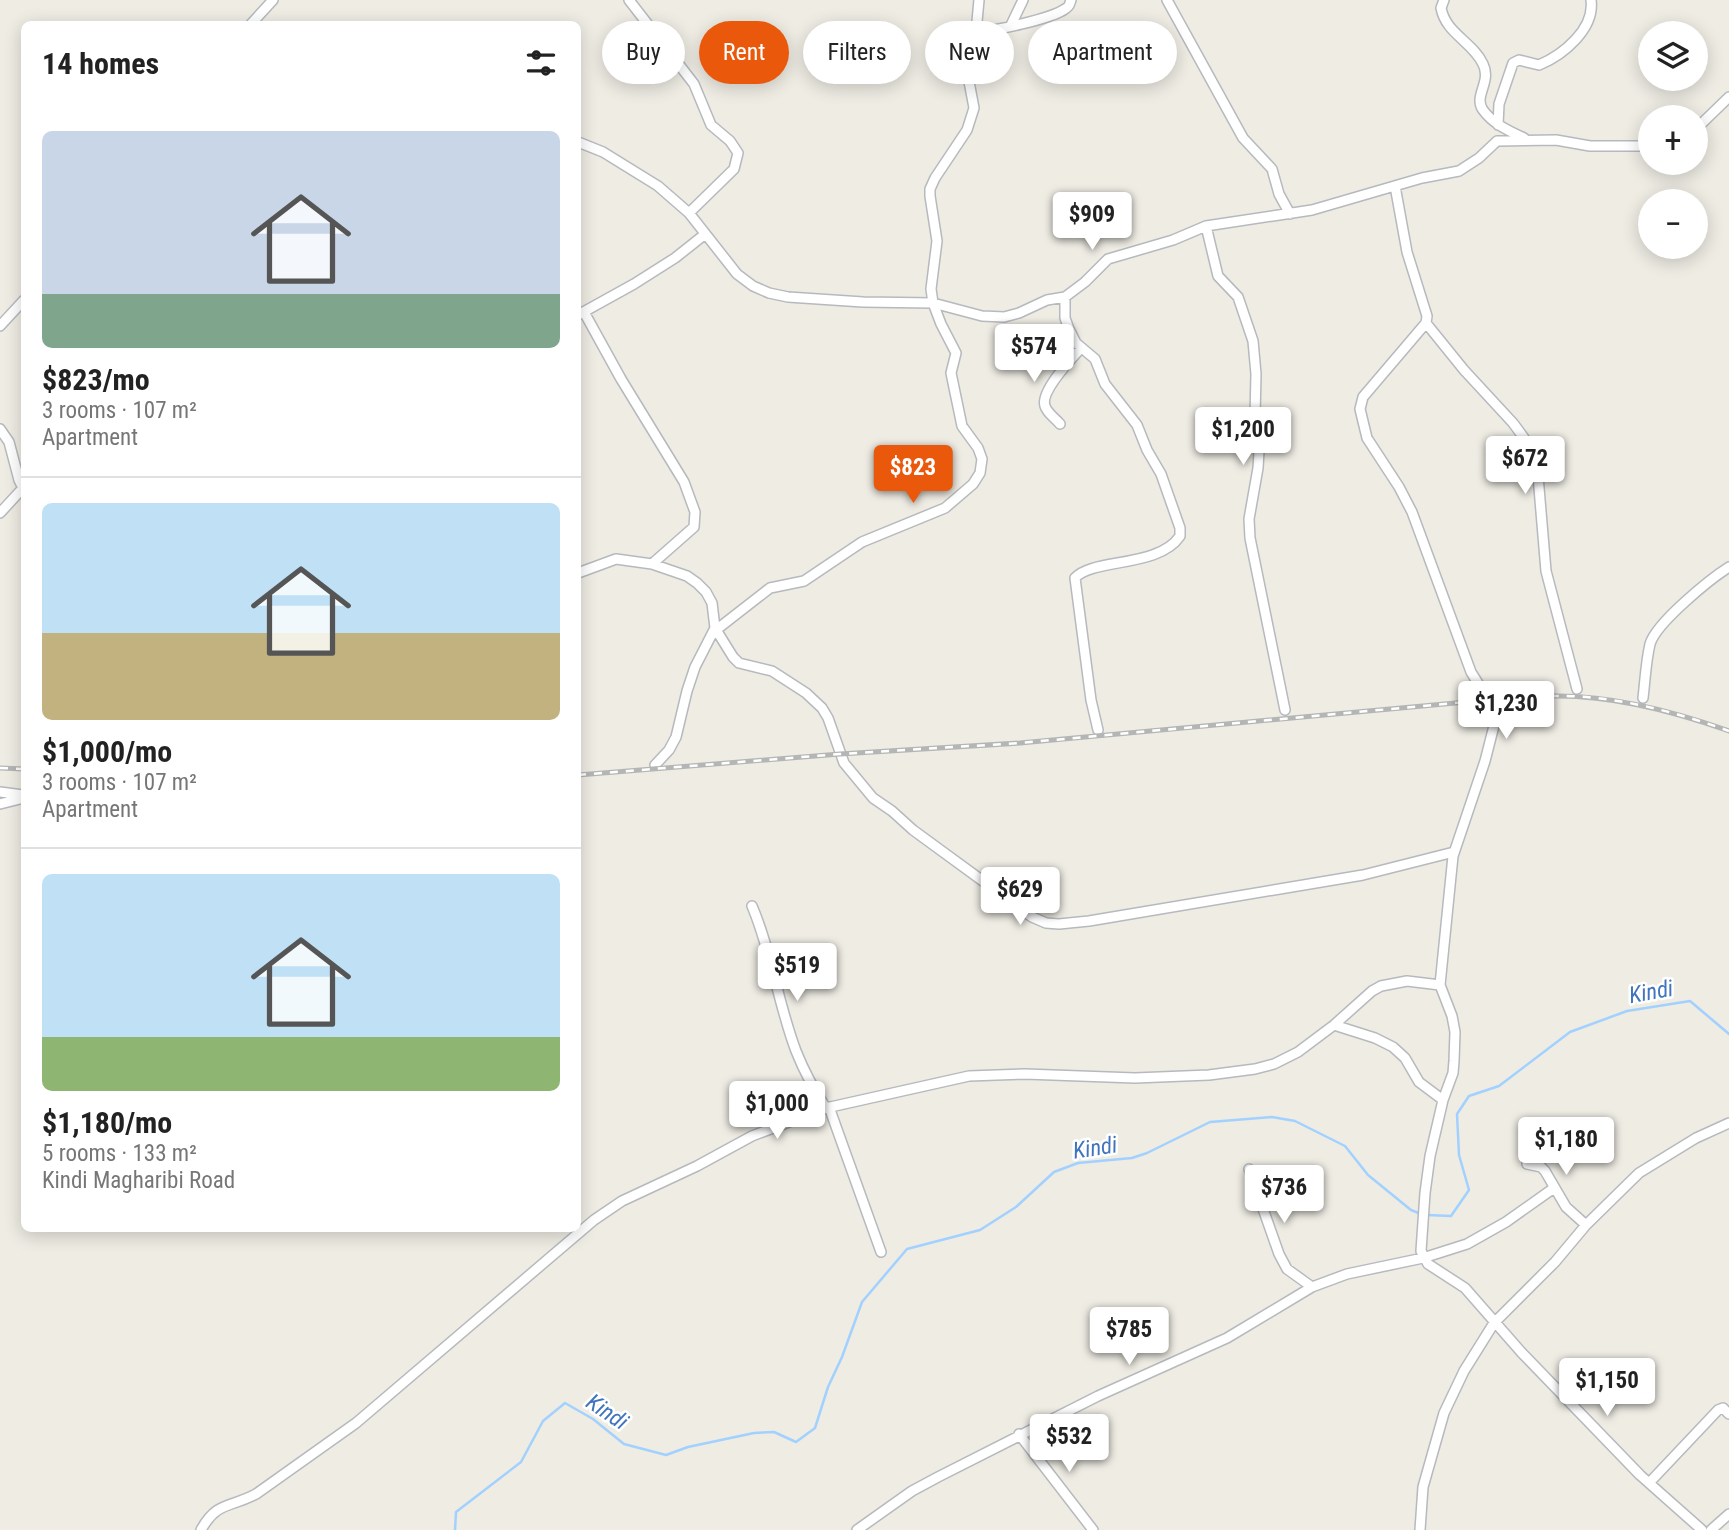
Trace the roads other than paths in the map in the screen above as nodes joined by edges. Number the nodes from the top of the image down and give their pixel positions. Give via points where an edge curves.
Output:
1 (273, 0) edge
2 (629, 0) edge
3 (979, 0) edge
4 (1023, 0) edge
5 (1071, 0) edge
6 (1167, 0) edge
7 (1444, 0) edge
8 (1591, 0) edge
9 (254, 21) edge
10 (977, 21) edge
11 (1013, 21) edge
12 (1014, 24) edge
13 (969, 84) edge
14 (1727, 103) edge
15 (1708, 119) edge
16 (1498, 125) junction
17 (1528, 140) junction
18 (581, 143) edge
19 (1638, 146) edge
20 (1395, 186) junction
21 (689, 213) junction
22 (1290, 214) junction
23 (1206, 226) junction
24 (705, 235) junction
25 (1065, 297) junction
26 (21, 303) edge
27 (933, 303) junction
28 (581, 314) edge
29 (1426, 323) junction
30 (0, 326) edge
31 (1081, 348) junction
32 (1060, 424) dead end
33 (0, 429) edge
34 (21, 480) edge
35 (21, 492) edge
36 (0, 513) edge
37 (652, 564) junction
38 (1729, 567) edge
39 (581, 572) edge
40 (716, 629) junction
41 (1577, 689) dead end
42 (1643, 698) dead end
43 (1285, 710) dead end
44 (1098, 730) dead end
45 (655, 765) dead end
46 (0, 792) edge
47 (21, 796) edge
48 (21, 798) edge
49 (0, 804) edge
50 (1454, 852) junction
51 (752, 906) dead end
52 (1440, 985) junction
53 (1334, 1025) junction
54 (1443, 1100) junction
55 (828, 1108) junction
56 (1729, 1123) edge
57 (1528, 1164) dead end
58 (1249, 1169) dead end
59 (1554, 1188) junction
60 (1587, 1225) junction
61 (581, 1231) edge
62 (580, 1232) edge
63 (881, 1252) dead end
64 (1423, 1258) junction
65 (1312, 1287) junction
66 (1494, 1323) junction
67 (1729, 1414) edge
68 (1019, 1434) junction
69 (1649, 1483) junction
70 (1729, 1514) edge
71 (201, 1530) edge
72 (857, 1530) edge
73 (1093, 1530) edge
74 (1420, 1530) edge
75 (1702, 1530) edge
76 (1711, 1530) edge

1 - 9 street
2 - 21 street via 694,84 711,125 738,153 734,169
3 - 10 street
4 - 11 street
5 - 12 street via 1059,12
6 - 22 street via 1243,138 1272,169
7 - 16 street via 1441,8 1449,27 1483,65 1487,75 1480,103
8 - 16 street via 1583,31 1558,54 1539,65 1520,60 1513,63 1499,104
13 - 27 street via 974,108 967,130 930,189 937,241
14 - 15 street
16 - 17 street
17 - 19 street
17 - 20 street via 1497,141 1459,171
18 - 21 street via 633,169
20 - 22 street
20 - 29 street
21 - 24 street
22 - 23 street
23 - 25 street via 1108,260
23 - 43 street via 1217,276 1238,297 1253,341 1259,451 1250,538
24 - 27 street via 737,274 769,293
24 - 28 street
25 - 27 street via 1004,317
25 - 31 street via 1065,318
26 - 30 street
27 - 40 street via 956,353 952,385 962,426 980,453 981,473 945,508 862,542 804,581 770,588
28 - 37 street via 684,482 695,512 694,527
29 - 41 street via 1513,423 1532,456 1538,476 1546,571
29 - 50 street via 1360,403 1367,438 1412,512 1471,672 1497,714
31 - 32 street via 1044,398 1047,410
31 - 44 street via 1095,359 1105,384 1137,425 1180,528 1180,536 1168,548 1085,571 1075,578
33 - 34 street
35 - 36 street
37 - 39 street via 616,559
37 - 40 street via 687,576 706,592
38 - 42 street via 1653,636
40 - 45 street via 695,667 676,737
40 - 50 street via 739,663 772,671 814,699 828,718 844,763 880,803 1046,923 1234,899 1363,876
46 - 47 street
48 - 49 street
50 - 52 street
51 - 55 street via 796,1049 807,1077
52 - 53 street via 1407,981 1381,986
52 - 54 street via 1455,1032 1453,1073
53 - 54 street via 1393,1047 1419,1082
53 - 55 street via 1287,1059 1255,1069 1135,1078 969,1076
54 - 64 street via 1425,1193
55 - 61 street via 752,1136 622,1201
55 - 63 street
56 - 60 street via 1639,1173
57 - 59 street via 1541,1167
58 - 65 street via 1287,1269
59 - 60 street via 1566,1207
59 - 64 street via 1468,1244
60 - 66 street
62 - 71 street via 356,1423 256,1494 219,1507
64 - 65 street via 1359,1271
64 - 66 street via 1465,1288
65 - 68 street via 1227,1338
66 - 69 street
66 - 74 street via 1444,1413 1423,1487
67 - 69 street via 1723,1408 1718,1410
68 - 72 street via 912,1491
68 - 73 street
69 - 75 street
70 - 76 street

